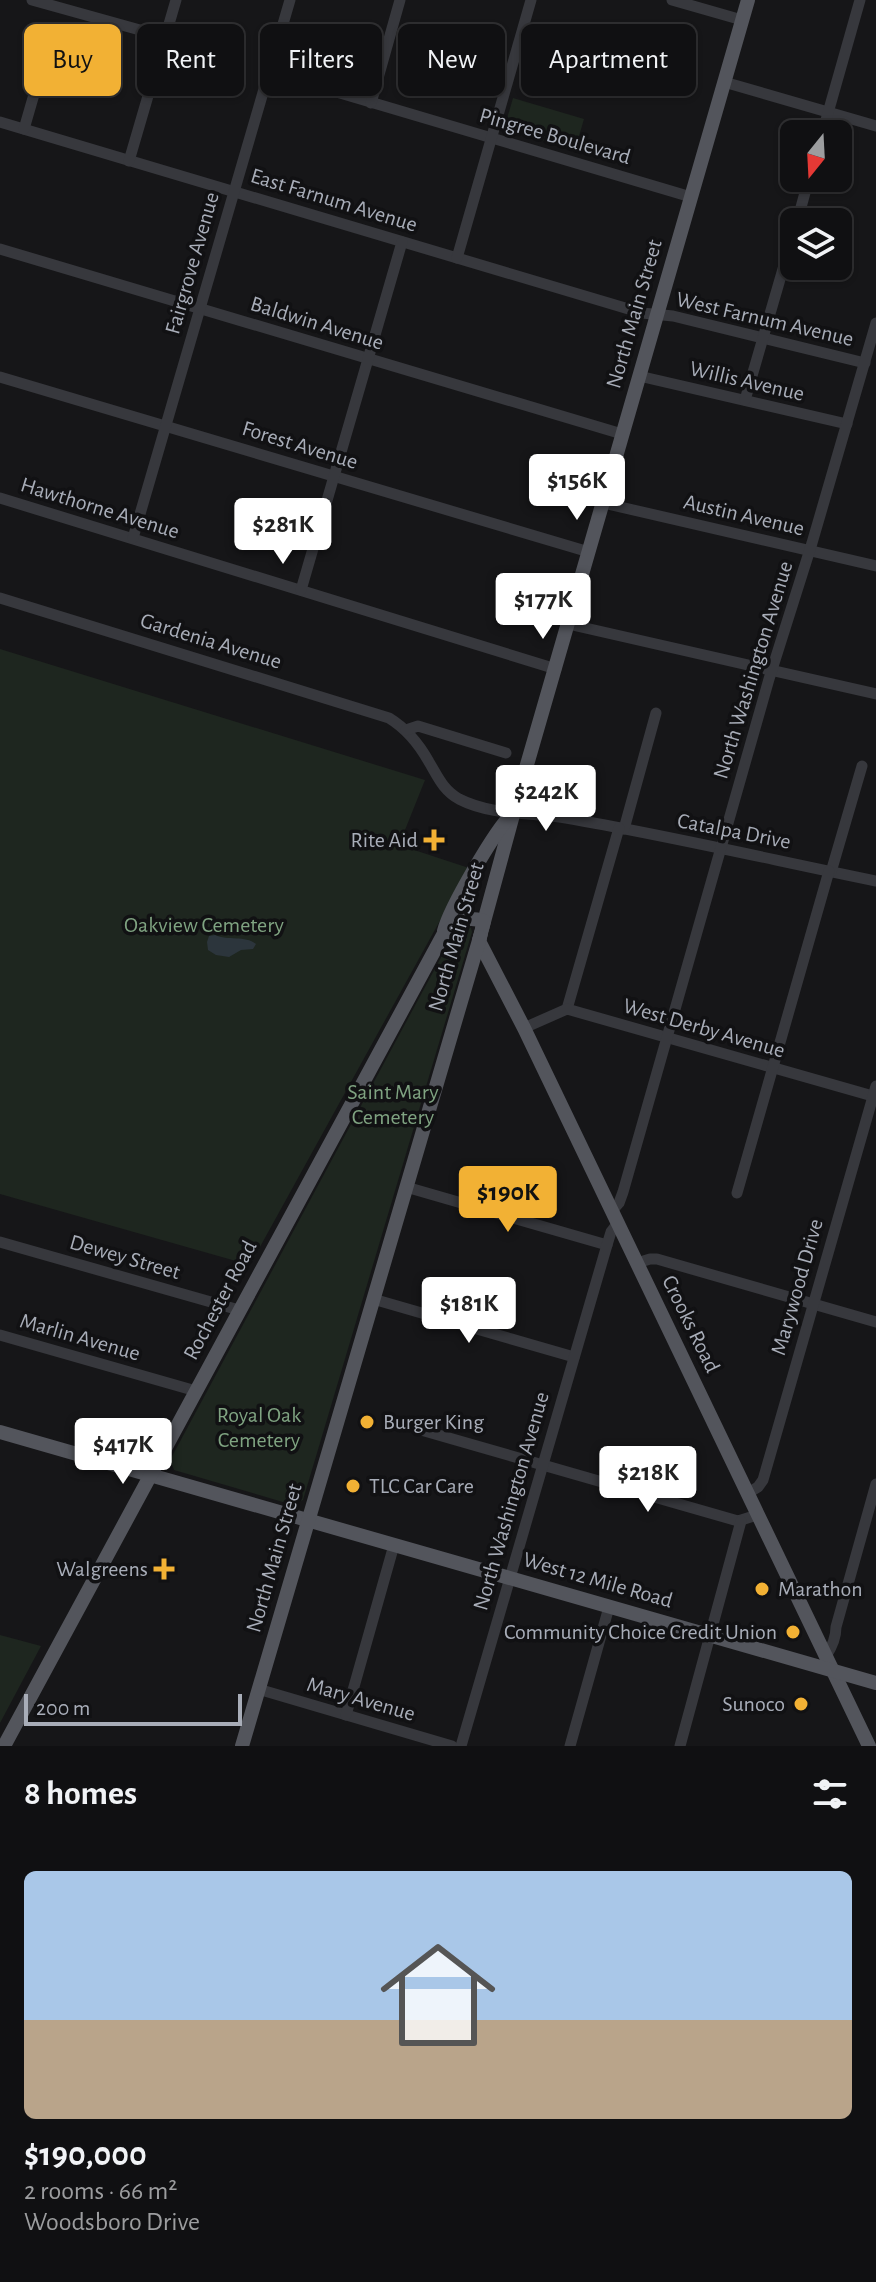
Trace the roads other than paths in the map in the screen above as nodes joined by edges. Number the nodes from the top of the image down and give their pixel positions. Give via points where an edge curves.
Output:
1 (32, 0) edge
2 (176, 0) edge
3 (290, 0) edge
4 (400, 0) edge
5 (531, 0) edge
6 (672, 0) edge
7 (748, 0) edge
8 (860, 0) edge
9 (742, 20) junction
10 (169, 24) edge
11 (283, 24) edge
12 (137, 29) edge
13 (724, 82) junction
14 (34, 96) edge
15 (148, 96) edge
16 (262, 96) edge
17 (348, 96) edge
18 (371, 103) junction
19 (828, 112) junction
20 (826, 120) edge
21 (0, 122) edge
22 (876, 126) edge
23 (24, 129) junction
24 (491, 138) junction
25 (129, 161) junction
26 (234, 191) junction
27 (691, 197) junction
28 (402, 242) junction
29 (0, 249) edge
30 (457, 258) junction
31 (780, 279) edge
32 (199, 309) junction
33 (657, 314) junction
34 (876, 323) edge
35 (763, 338) junction
36 (368, 359) junction
37 (865, 363) junction
38 (639, 376) junction
39 (0, 377) edge
40 (745, 400) junction
41 (847, 424) junction
42 (165, 425) junction
43 (622, 434) junction
44 (334, 476) junction
45 (0, 498) edge
46 (603, 503) junction
47 (133, 538) junction
48 (809, 550) junction
49 (589, 552) junction
50 (876, 566) edge
51 (301, 590) junction
52 (0, 598) edge
53 (568, 624) junction
54 (556, 669) junction
55 (772, 670) junction
56 (876, 694) edge
57 (656, 713) dead end
58 (406, 730) junction
59 (506, 753) dead end
60 (862, 766) dead end
61 (513, 813) junction
62 (584, 822) joint
63 (621, 829) junction
64 (720, 849) junction
65 (830, 871) junction
66 (876, 881) edge
67 (484, 921) junction
68 (443, 935) junction
69 (479, 941) junction
70 (567, 1009) junction
71 (524, 1028) junction
72 (667, 1038) junction
73 (773, 1068) junction
74 (875, 1093) edge
75 (406, 1187) junction
76 (737, 1193) dead end
77 (615, 1217) junction
78 (0, 1242) edge
79 (607, 1245) junction
80 (637, 1263) junction
81 (373, 1299) junction
82 (814, 1305) junction
83 (239, 1310) junction
84 (876, 1322) edge
85 (0, 1335) edge
86 (574, 1357) junction
87 (196, 1391) junction
88 (421, 1430) dead end
89 (0, 1432) edge
90 (542, 1465) junction
91 (151, 1474) junction
92 (876, 1484) edge
93 (748, 1493) junction
94 (757, 1515) junction
95 (308, 1520) junction
96 (741, 1521) junction
97 (394, 1545) junction
98 (509, 1578) junction
99 (609, 1607) junction
100 (836, 1627) junction
101 (711, 1636) junction
102 (817, 1637) junction
103 (826, 1656) junction
104 (833, 1671) junction
105 (876, 1683) edge
106 (258, 1689) junction
107 (346, 1715) junction
108 (683, 1745) edge
109 (4, 1746) edge
110 (242, 1746) edge
111 (452, 1746) edge
112 (461, 1746) edge
113 (570, 1746) edge
114 (869, 1746) edge

1 - 12 street
2 - 10 street
3 - 11 street, Fairgrove Avenue
4 - 18 street
5 - 24 street
6 - 9 street
7 - 9 main road, North Main Street
8 - 19 street
9 - 13 main road, North Main Street
13 - 19 street
13 - 27 main road, North Main Street
14 - 23 street
15 - 25 street
16 - 26 street, Fairgrove Avenue
17 - 18 street, Pingree Boulevard
18 - 24 street, Pingree Boulevard
19 - 20 street
19 - 22 street
21 - 23 street, East Farnum Avenue
23 - 25 street, East Farnum Avenue
24 - 27 street, Pingree Boulevard
24 - 30 street
25 - 26 street, East Farnum Avenue
26 - 28 street, East Farnum Avenue
26 - 32 street, Fairgrove Avenue
27 - 33 main road, North Main Street
28 - 30 street, East Farnum Avenue
28 - 36 street
29 - 32 street, Baldwin Avenue
30 - 33 street, East Farnum Avenue
31 - 35 street
32 - 36 street, Baldwin Avenue
32 - 42 street, Fairgrove Avenue
33 - 35 street, West Farnum Avenue
33 - 38 main road, North Main Street
34 - 37 street, North Washington Avenue
35 - 37 street, West Farnum Avenue
35 - 40 street
36 - 43 street, Baldwin Avenue
36 - 44 street
37 - 41 street, North Washington Avenue
38 - 40 street, Willis Avenue
38 - 43 main road, North Main Street
39 - 42 street, Forest Avenue
40 - 41 street, Willis Avenue
41 - 48 street, North Washington Avenue
42 - 44 street, Forest Avenue
42 - 47 street, Fairgrove Avenue
43 - 46 main road, North Main Street
44 - 49 street, Forest Avenue
44 - 51 street
45 - 47 street, Hawthorne Avenue
46 - 48 street, Austin Avenue
46 - 49 main road, North Main Street
47 - 51 street, Hawthorne Avenue
48 - 50 street, Austin Avenue
48 - 55 street, North Washington Avenue
49 - 53 main road, North Main Street
51 - 54 street, Hawthorne Avenue
52 - 58 street, Gardenia Avenue via 377,714
53 - 54 main road, North Main Street
53 - 55 street
54 - 61 main road, North Main Street
55 - 56 street
55 - 64 street, North Washington Avenue
57 - 63 street
58 - 59 street, Gardenia Avenue via 418,726
58 - 61 street, Gardenia Avenue via 451,794
60 - 65 street
61 - 62 street, Gardenia Avenue
61 - 67 main road, North Main Street
61 - 68 main road, Rochester Road via 501,825
62 - 63 street, Catalpa Drive
63 - 64 street, Catalpa Drive
63 - 70 street
64 - 65 street, Catalpa Drive
64 - 72 street, North Washington Avenue
65 - 66 street, Catalpa Drive
65 - 73 street
67 - 68 main road via 461,920
67 - 69 main road
68 - 83 main road, Rochester Road
69 - 71 main road, Crooks Road
69 - 75 main road, North Main Street
70 - 71 street
70 - 72 street, West Derby Avenue
71 - 77 main road, Crooks Road
72 - 73 street, West Derby Avenue
72 - 77 street, North Washington Avenue
73 - 74 street, West Derby Avenue
73 - 76 street
74 - 82 street, Marywood Drive
75 - 79 street
75 - 81 main road, North Main Street
77 - 79 street, North Washington Avenue
77 - 80 main road, Crooks Road
78 - 83 street, Dewey Street
79 - 86 street, North Washington Avenue
80 - 82 street via 657,1259
80 - 93 main road, Crooks Road
81 - 86 street
81 - 95 main road, North Main Street
82 - 84 street
82 - 93 street, Marywood Drive via 763,1480
83 - 87 main road, Rochester Road
85 - 87 street, Marlin Avenue
86 - 90 street, North Washington Avenue
87 - 91 main road, Rochester Road
88 - 90 street
89 - 91 main road, West 12 Mile Road
90 - 96 street
90 - 98 street, North Washington Avenue
91 - 95 main road, West 12 Mile Road
91 - 109 main road, Rochester Road
92 - 100 street
93 - 94 main road, Crooks Road
94 - 96 street
94 - 102 main road, Crooks Road
95 - 97 main road, West 12 Mile Road
95 - 106 main road, North Main Street
96 - 101 street
97 - 98 main road, West 12 Mile Road
97 - 107 street
98 - 99 main road, West 12 Mile Road
98 - 112 street, North Washington Avenue
99 - 101 main road, West 12 Mile Road
99 - 113 street
100 - 102 street
100 - 103 street
101 - 104 main road, West 12 Mile Road
101 - 108 street
102 - 103 main road, Crooks Road
103 - 104 main road, Crooks Road
104 - 105 main road, West 12 Mile Road
104 - 114 main road, Crooks Road
106 - 107 street, Mary Avenue
106 - 110 main road, North Main Street
107 - 111 street, Mary Avenue

